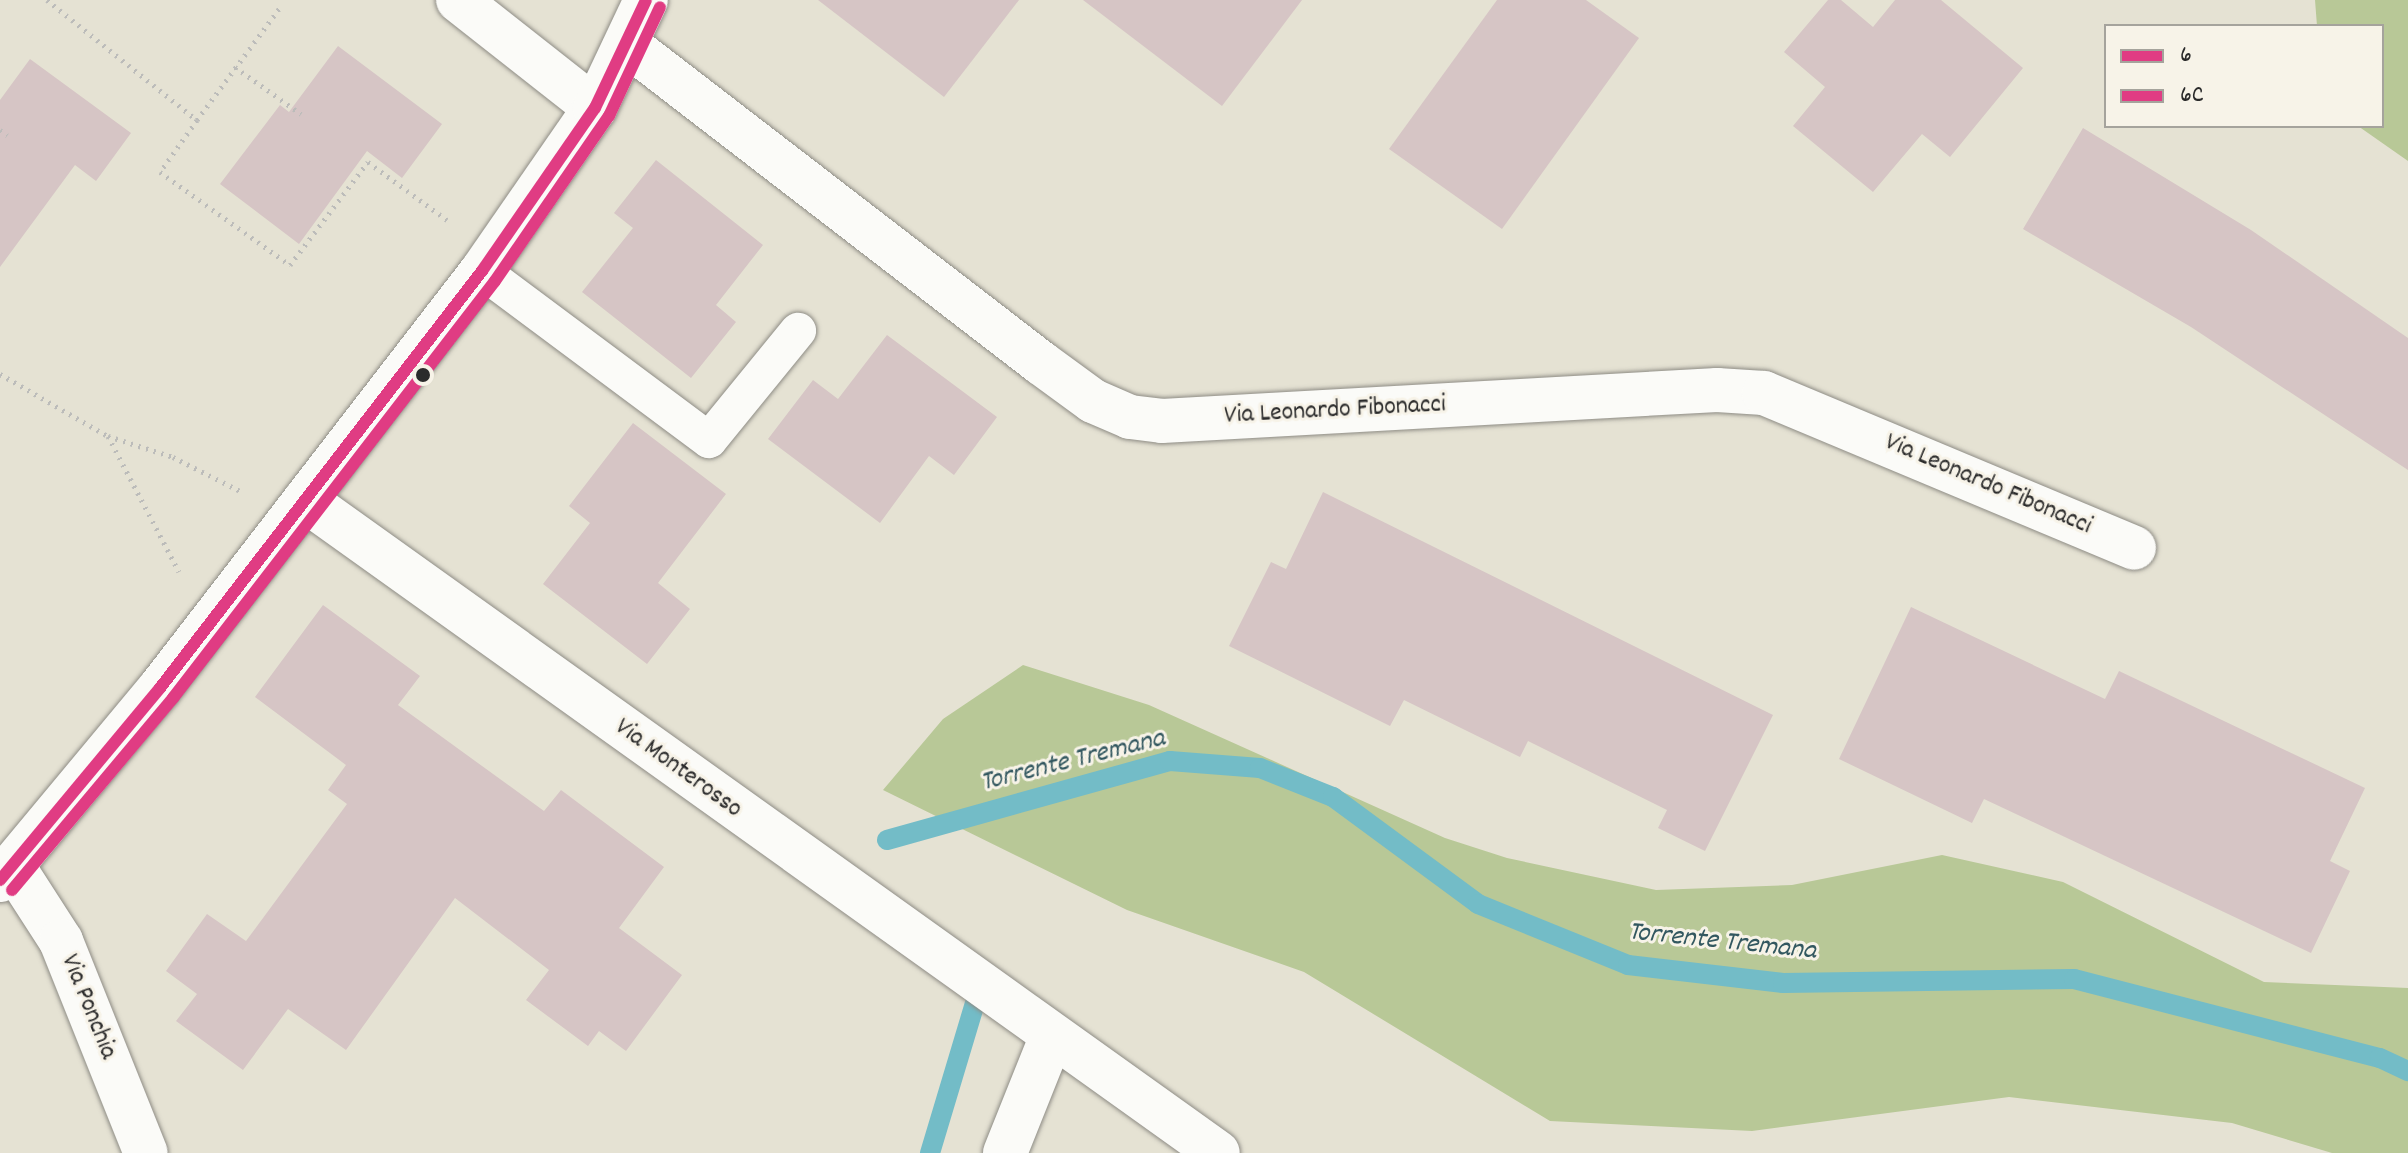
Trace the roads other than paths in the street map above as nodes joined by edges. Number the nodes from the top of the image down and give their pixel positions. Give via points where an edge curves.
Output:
1 (458, 0) edge
2 (646, 0) edge
3 (628, 45) junction
4 (595, 108) junction
5 (482, 271) junction
6 (798, 331) dead end
7 (305, 500) junction
8 (2134, 548) dead end
9 (7, 874) edge
10 (1051, 1038) junction
11 (146, 1153) edge
12 (1005, 1153) edge
13 (1218, 1153) edge

1 - 4 street
2 - 3 street
3 - 4 street
3 - 8 street, Via Leonardo Fibonacci via 1041,363 1093,401 1130,417 1162,421 1717,390 1764,393 1814,409
4 - 5 street
5 - 6 lane via 709,440
5 - 7 street
7 - 9 street
7 - 10 street, Via Monterosso
9 - 11 street, Via Ponchia via 61,941
10 - 12 street
10 - 13 street, Via Monterosso

